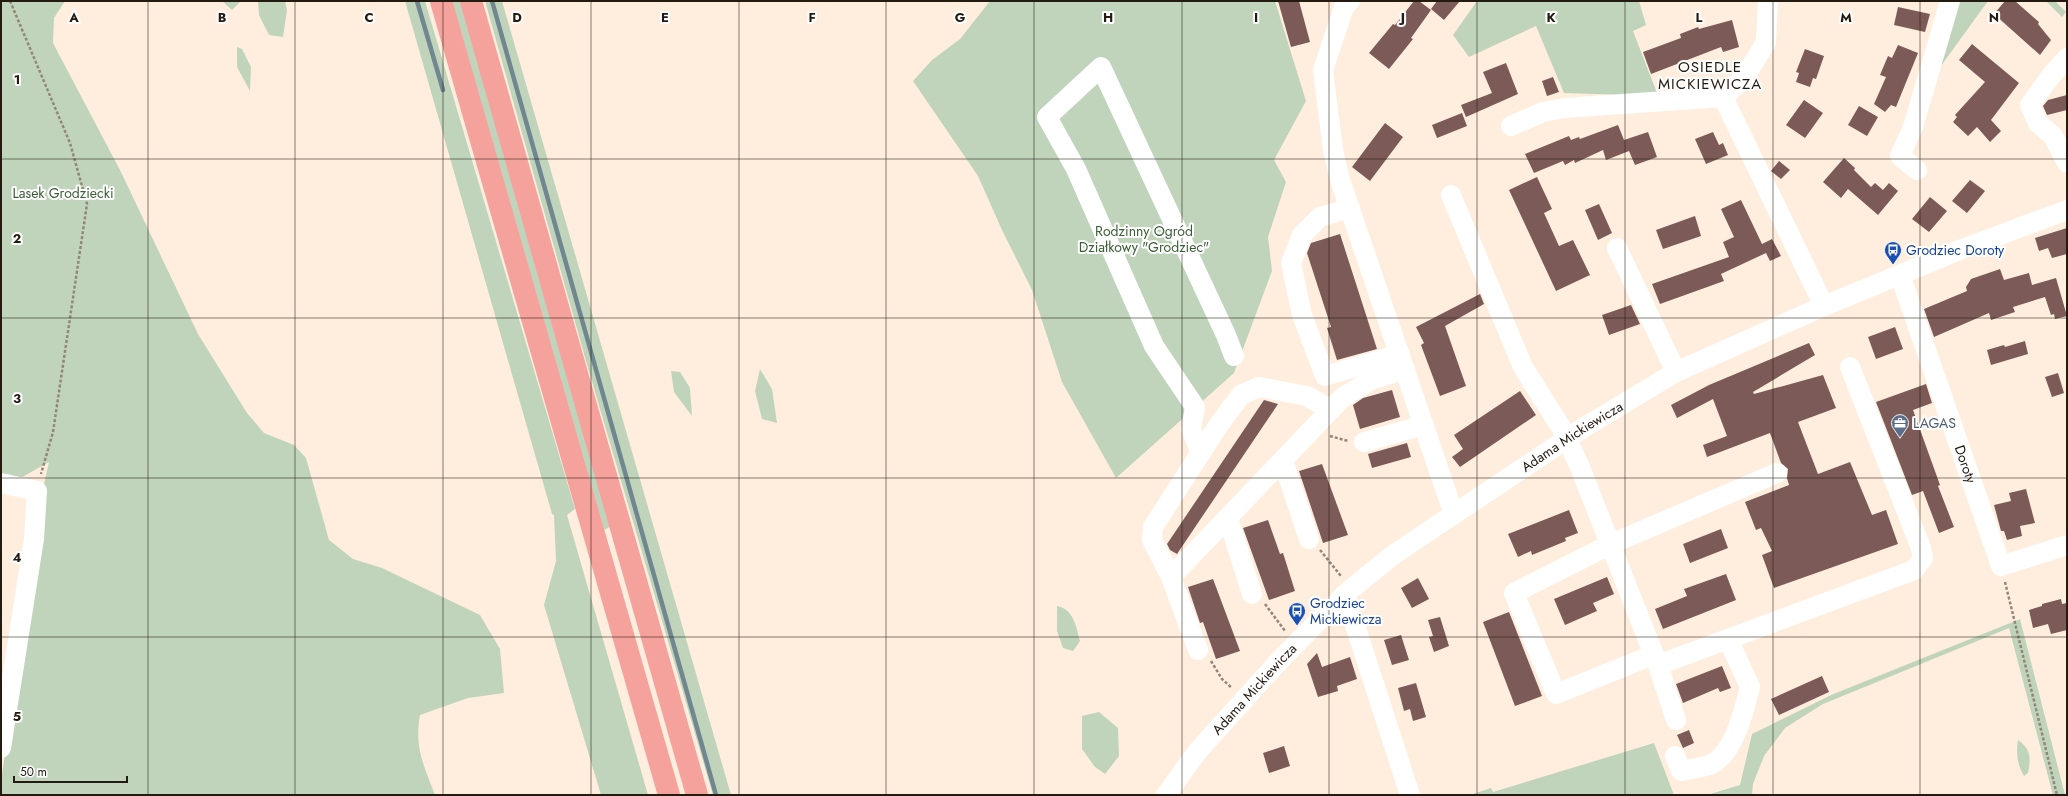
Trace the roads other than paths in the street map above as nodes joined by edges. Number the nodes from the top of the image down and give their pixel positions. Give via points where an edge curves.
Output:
1 (441, 1) edge
2 (471, 1) edge
3 (1350, 1) edge
4 (1768, 1) edge
5 (1950, 1) edge
6 (2067, 58) edge
7 (1723, 97) junction
8 (1511, 126) dead end
9 (2067, 164) edge
10 (1917, 170) dead end
11 (1451, 195) dead end
12 (1350, 208) junction
13 (2067, 210) edge
14 (1616, 248) dead end
15 (1900, 275) junction
16 (1824, 306) junction
17 (1234, 356) dead end
18 (1402, 361) junction
19 (1850, 367) dead end
20 (1676, 372) junction
21 (1331, 410) junction
22 (1424, 425) junction
23 (1567, 439) junction
24 (1364, 442) road end
25 (1201, 453) junction
26 (1283, 461) junction
27 (1777, 473) dead end
28 (1, 483) edge
29 (1456, 512) junction
30 (1228, 518) junction
31 (1314, 542) road end
32 (1611, 544) junction
33 (2067, 545) edge
34 (1172, 577) junction
35 (1345, 587) junction
36 (1258, 598) road end
37 (1728, 639) junction
38 (1203, 653) road end
39 (1656, 660) junction
40 (1676, 720) dead end
41 (1, 748) edge
42 (1675, 756) dead end
43 (669, 795) edge
44 (697, 795) edge
45 (1166, 795) edge
46 (1410, 795) edge

1 - 43 main road
2 - 44 main road
3 - 12 street via 1344,7 1323,70 1333,150
4 - 7 street via 1766,42 1745,77
5 - 10 street via 1912,127 1900,156
6 - 9 street via 2030,105 2038,123 2053,136
7 - 8 street via 1565,108 1543,112
7 - 16 street
11 - 23 street via 1523,367
12 - 18 street
12 - 18 street via 1320,217 1302,235 1291,263 1302,315 1324,376
13 - 15 street, Adama Mickiewicza via 1974,244
14 - 20 street
15 - 16 street, Adama Mickiewicza
15 - 33 street, Doroty via 2001,566
16 - 20 street, Adama Mickiewicza
17 - 25 street via 1101,67 1047,117 1076,169 1154,346 1196,407 1191,430
18 - 21 street via 1342,398
18 - 22 street
19 - 37 street via 1922,548 1923,558 1914,570
20 - 23 street, Adama Mickiewicza
21 - 25 street via 1307,396 1259,387 1241,395
21 - 26 street
22 - 24 street
22 - 29 street via 1450,503
23 - 29 street, Adama Mickiewicza
23 - 32 street
25 - 34 street via 1153,527 1152,540
26 - 30 street
26 - 31 street
27 - 32 street
28 - 41 street via 37,491 34,539
29 - 35 street, Adama Mickiewicza
30 - 34 street
30 - 36 street
32 - 39 street
32 - 39 street via 1514,593 1556,694
34 - 38 street
35 - 45 street, Adama Mickiewicza via 1197,752
35 - 46 street
37 - 39 street
37 - 42 street via 1750,687 1737,730 1724,753 1710,765 1681,771
39 - 40 street

